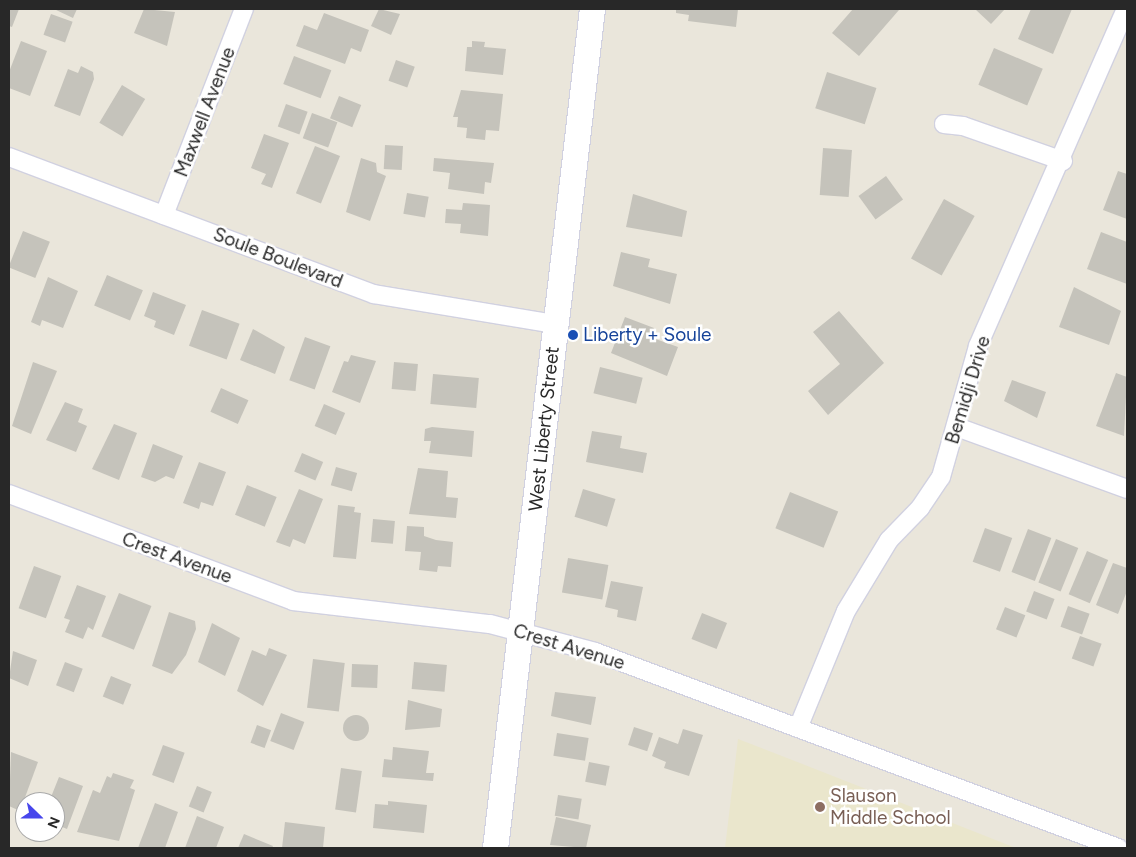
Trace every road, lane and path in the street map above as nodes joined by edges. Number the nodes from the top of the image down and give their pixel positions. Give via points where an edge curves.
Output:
1 (244, 9) edge
2 (592, 9) edge
3 (1126, 9) edge
4 (944, 124) dead end
5 (9, 157) edge
6 (1063, 161) junction
7 (164, 215) junction
8 (556, 324) junction
9 (957, 427) junction
10 (1127, 489) edge
11 (9, 494) edge
12 (521, 632) junction
13 (798, 728) junction
14 (1088, 843) edge
15 (495, 848) edge
16 (1118, 848) edge

1 - 7 street, Maxwell Avenue
2 - 8 main road, West Liberty Street
3 - 6 street, Bemidji Drive
4 - 6 street via 964,126
5 - 7 street, Soule Boulevard
6 - 9 street, Bemidji Drive via 978,346
7 - 8 street, Soule Boulevard via 374,294
8 - 12 main road, West Liberty Street
9 - 10 street
9 - 13 street, Bemidji Drive via 941,477 920,508 889,540 846,611
11 - 12 street, Crest Avenue via 293,601 482,623
12 - 13 street, Crest Avenue via 595,652
12 - 15 main road, West Liberty Street
13 - 14 street, Crest Avenue
14 - 16 street, Crest Avenue

